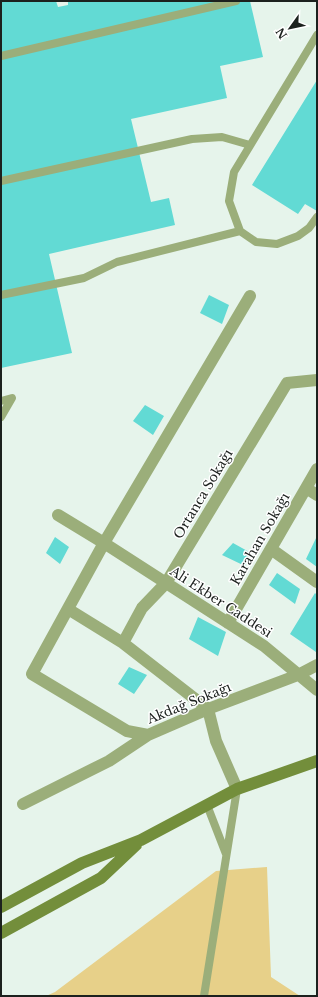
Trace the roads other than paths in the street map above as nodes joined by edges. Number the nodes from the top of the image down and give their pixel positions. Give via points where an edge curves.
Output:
1 (236, 1) edge
2 (317, 35) edge
3 (1, 56) edge
4 (250, 145) junction
5 (1, 181) edge
6 (317, 217) edge
7 (240, 231) junction
8 (1, 295) edge
9 (250, 296) dead end
10 (317, 380) edge
11 (1, 401) edge
12 (1, 418) edge
13 (317, 469) edge
14 (306, 488) junction
15 (317, 495) edge
16 (58, 515) dead end
17 (104, 543) junction
18 (271, 549) junction
19 (317, 582) edge
20 (166, 583) junction
21 (68, 609) junction
22 (228, 623) junction
23 (123, 643) junction
24 (317, 665) edge
25 (298, 675) junction
26 (317, 690) edge
27 (208, 709) junction
28 (148, 735) junction
29 (317, 761) edge
30 (237, 789) junction
31 (23, 804) dead end
32 (207, 805) junction
33 (141, 840) junction
34 (226, 855) junction
35 (1, 907) edge
36 (1, 933) edge
37 (204, 996) edge

1 - 3 lane
2 - 4 lane
4 - 5 lane via 222,137 192,139
4 - 7 lane via 234,172 229,201
6 - 7 lane via 309,228 298,236 277,244 256,242
7 - 8 lane via 117,262 84,278
9 - 17 street
10 - 20 street, Ortanca Sokağı via 287,383
11 - 12 lane via 12,398
13 - 14 street, Karahan Sokağı
14 - 15 street
14 - 18 street, Karahan Sokağı
16 - 17 street, Ali Ekber Caddesi
17 - 20 street, Ali Ekber Caddesi
17 - 21 street
18 - 19 street
18 - 22 street, Karahan Sokağı
20 - 22 street, Ali Ekber Caddesi
20 - 23 street, Ortanca Sokağı via 142,608
21 - 23 street
21 - 28 street, Akdağ Sokağı via 32,674 127,731
22 - 25 street, Ali Ekber Caddesi via 264,646
23 - 27 street
24 - 25 street, Akdağ Sokağı
25 - 26 street, Ali Ekber Caddesi
25 - 27 street, Akdağ Sokağı
27 - 28 street, Akdağ Sokağı
27 - 30 street via 216,741
28 - 31 street via 109,761
29 - 30 main road
30 - 32 main road
30 - 34 lane
32 - 33 main road
32 - 34 lane
33 - 35 main road via 82,863
33 - 36 main road via 101,878
34 - 37 lane

